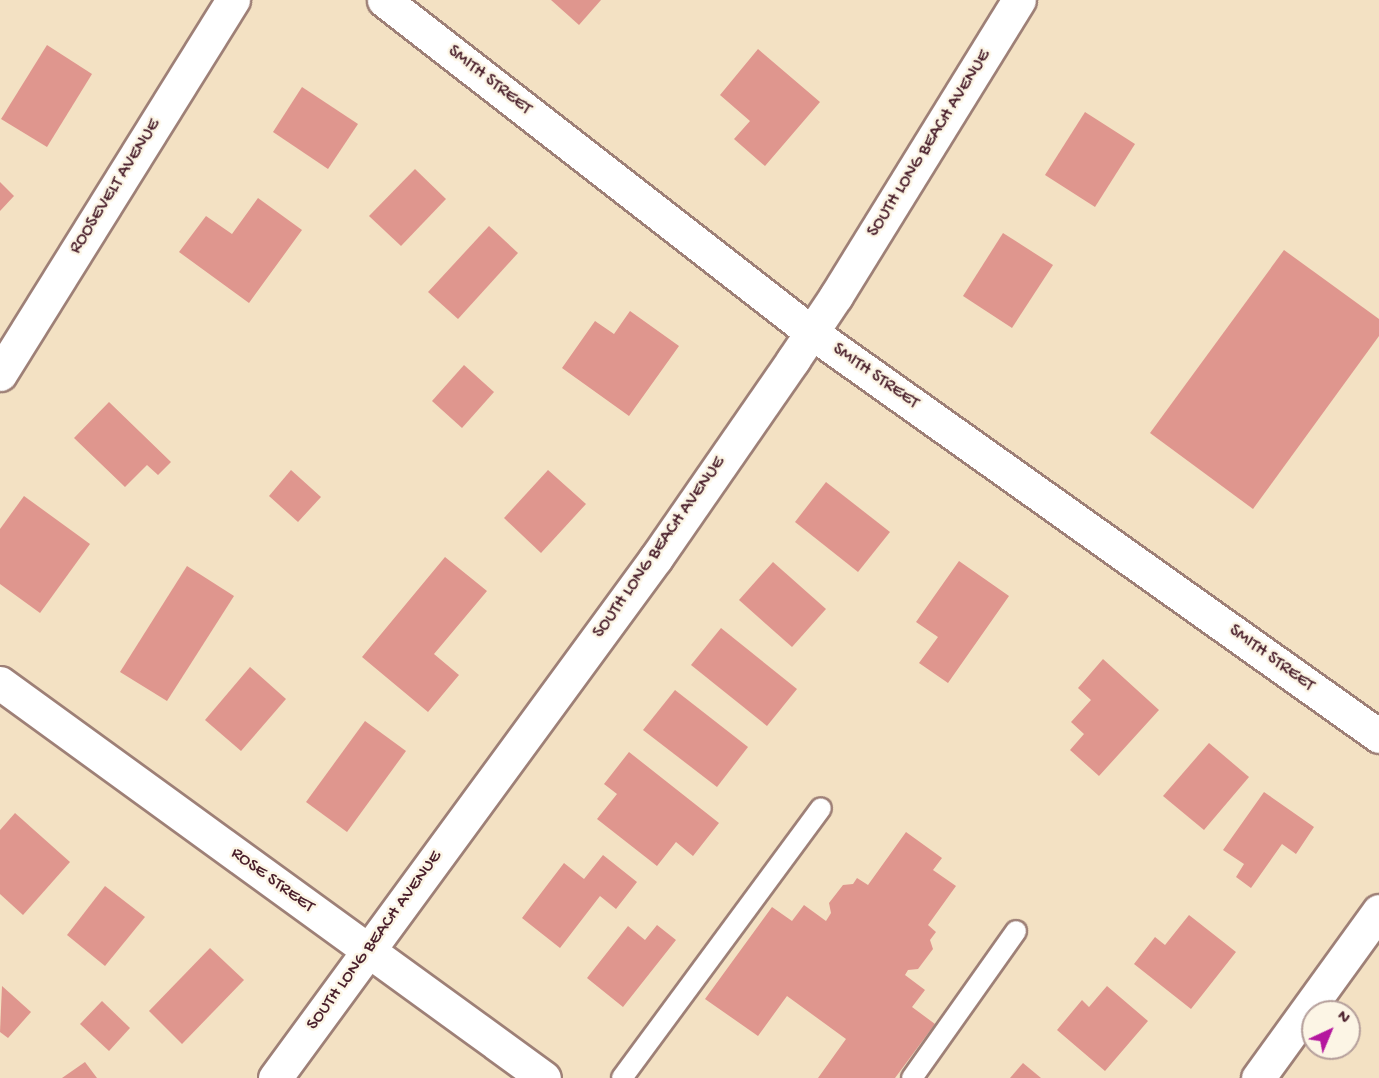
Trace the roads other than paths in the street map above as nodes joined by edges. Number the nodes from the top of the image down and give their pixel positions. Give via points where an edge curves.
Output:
1 (233, 0) edge
2 (384, 0) edge
3 (1019, 0) edge
4 (811, 332) junction
5 (0, 374) edge
6 (0, 683) edge
7 (1379, 736) edge
8 (821, 808) dead end
9 (1379, 911) edge
10 (1016, 931) dead end
11 (367, 951) junction
12 (275, 1078) edge
13 (544, 1078) edge
14 (622, 1078) edge
15 (912, 1078) edge
16 (1258, 1078) edge

1 - 5 street, ROOSEVELT AVENUE
2 - 4 street, SMITH STREET
3 - 4 street, SOUTH LONG BEACH AVENUE
4 - 7 street, SMITH STREET
4 - 11 street, SOUTH LONG BEACH AVENUE via 656,558
6 - 11 street, ROSE STREET
8 - 14 lane
9 - 16 street
10 - 15 lane
11 - 12 street, SOUTH LONG BEACH AVENUE
11 - 13 street, ROSE STREET

